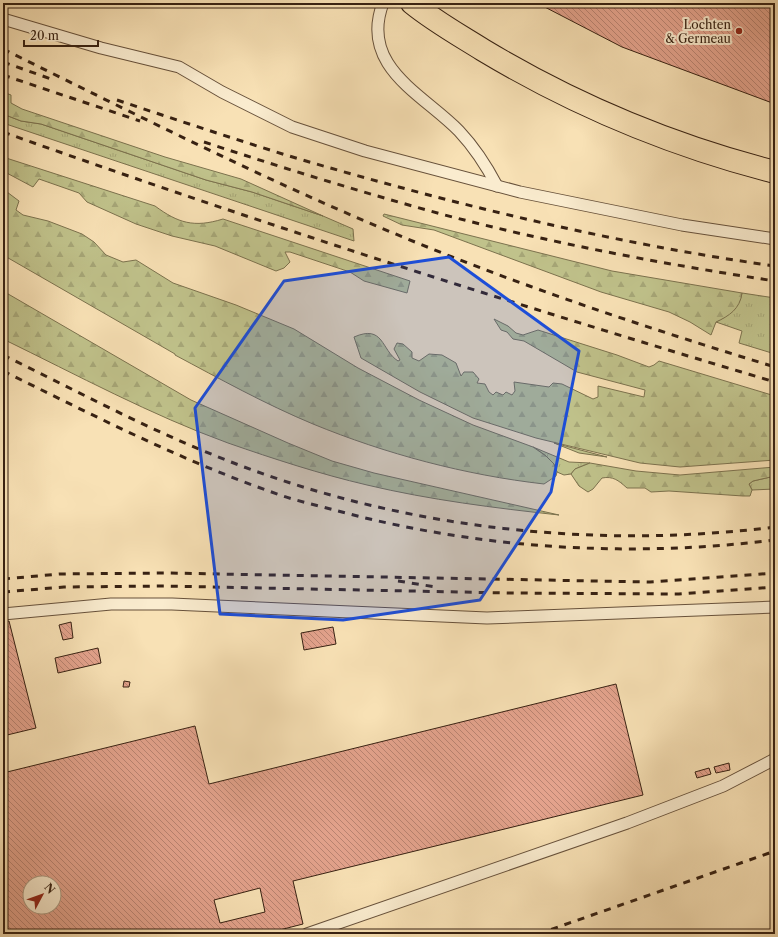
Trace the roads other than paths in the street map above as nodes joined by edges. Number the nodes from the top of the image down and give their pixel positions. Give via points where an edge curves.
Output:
1 (383, 3) edge
2 (412, 3) edge
3 (3, 20) edge
4 (775, 172) edge
5 (497, 186) junction
6 (775, 239) edge
7 (775, 607) edge
8 (3, 614) edge
9 (775, 759) edge
10 (306, 934) edge

1 - 5 lane via 378,17 378,36 382,52 396,76 459,130 482,157
2 - 4 main road via 512,67 566,95 664,138
3 - 5 lane via 179,67 292,127 365,152
5 - 6 lane via 674,223
7 - 8 lane via 487,618 111,604
9 - 10 lane via 723,786 627,823

